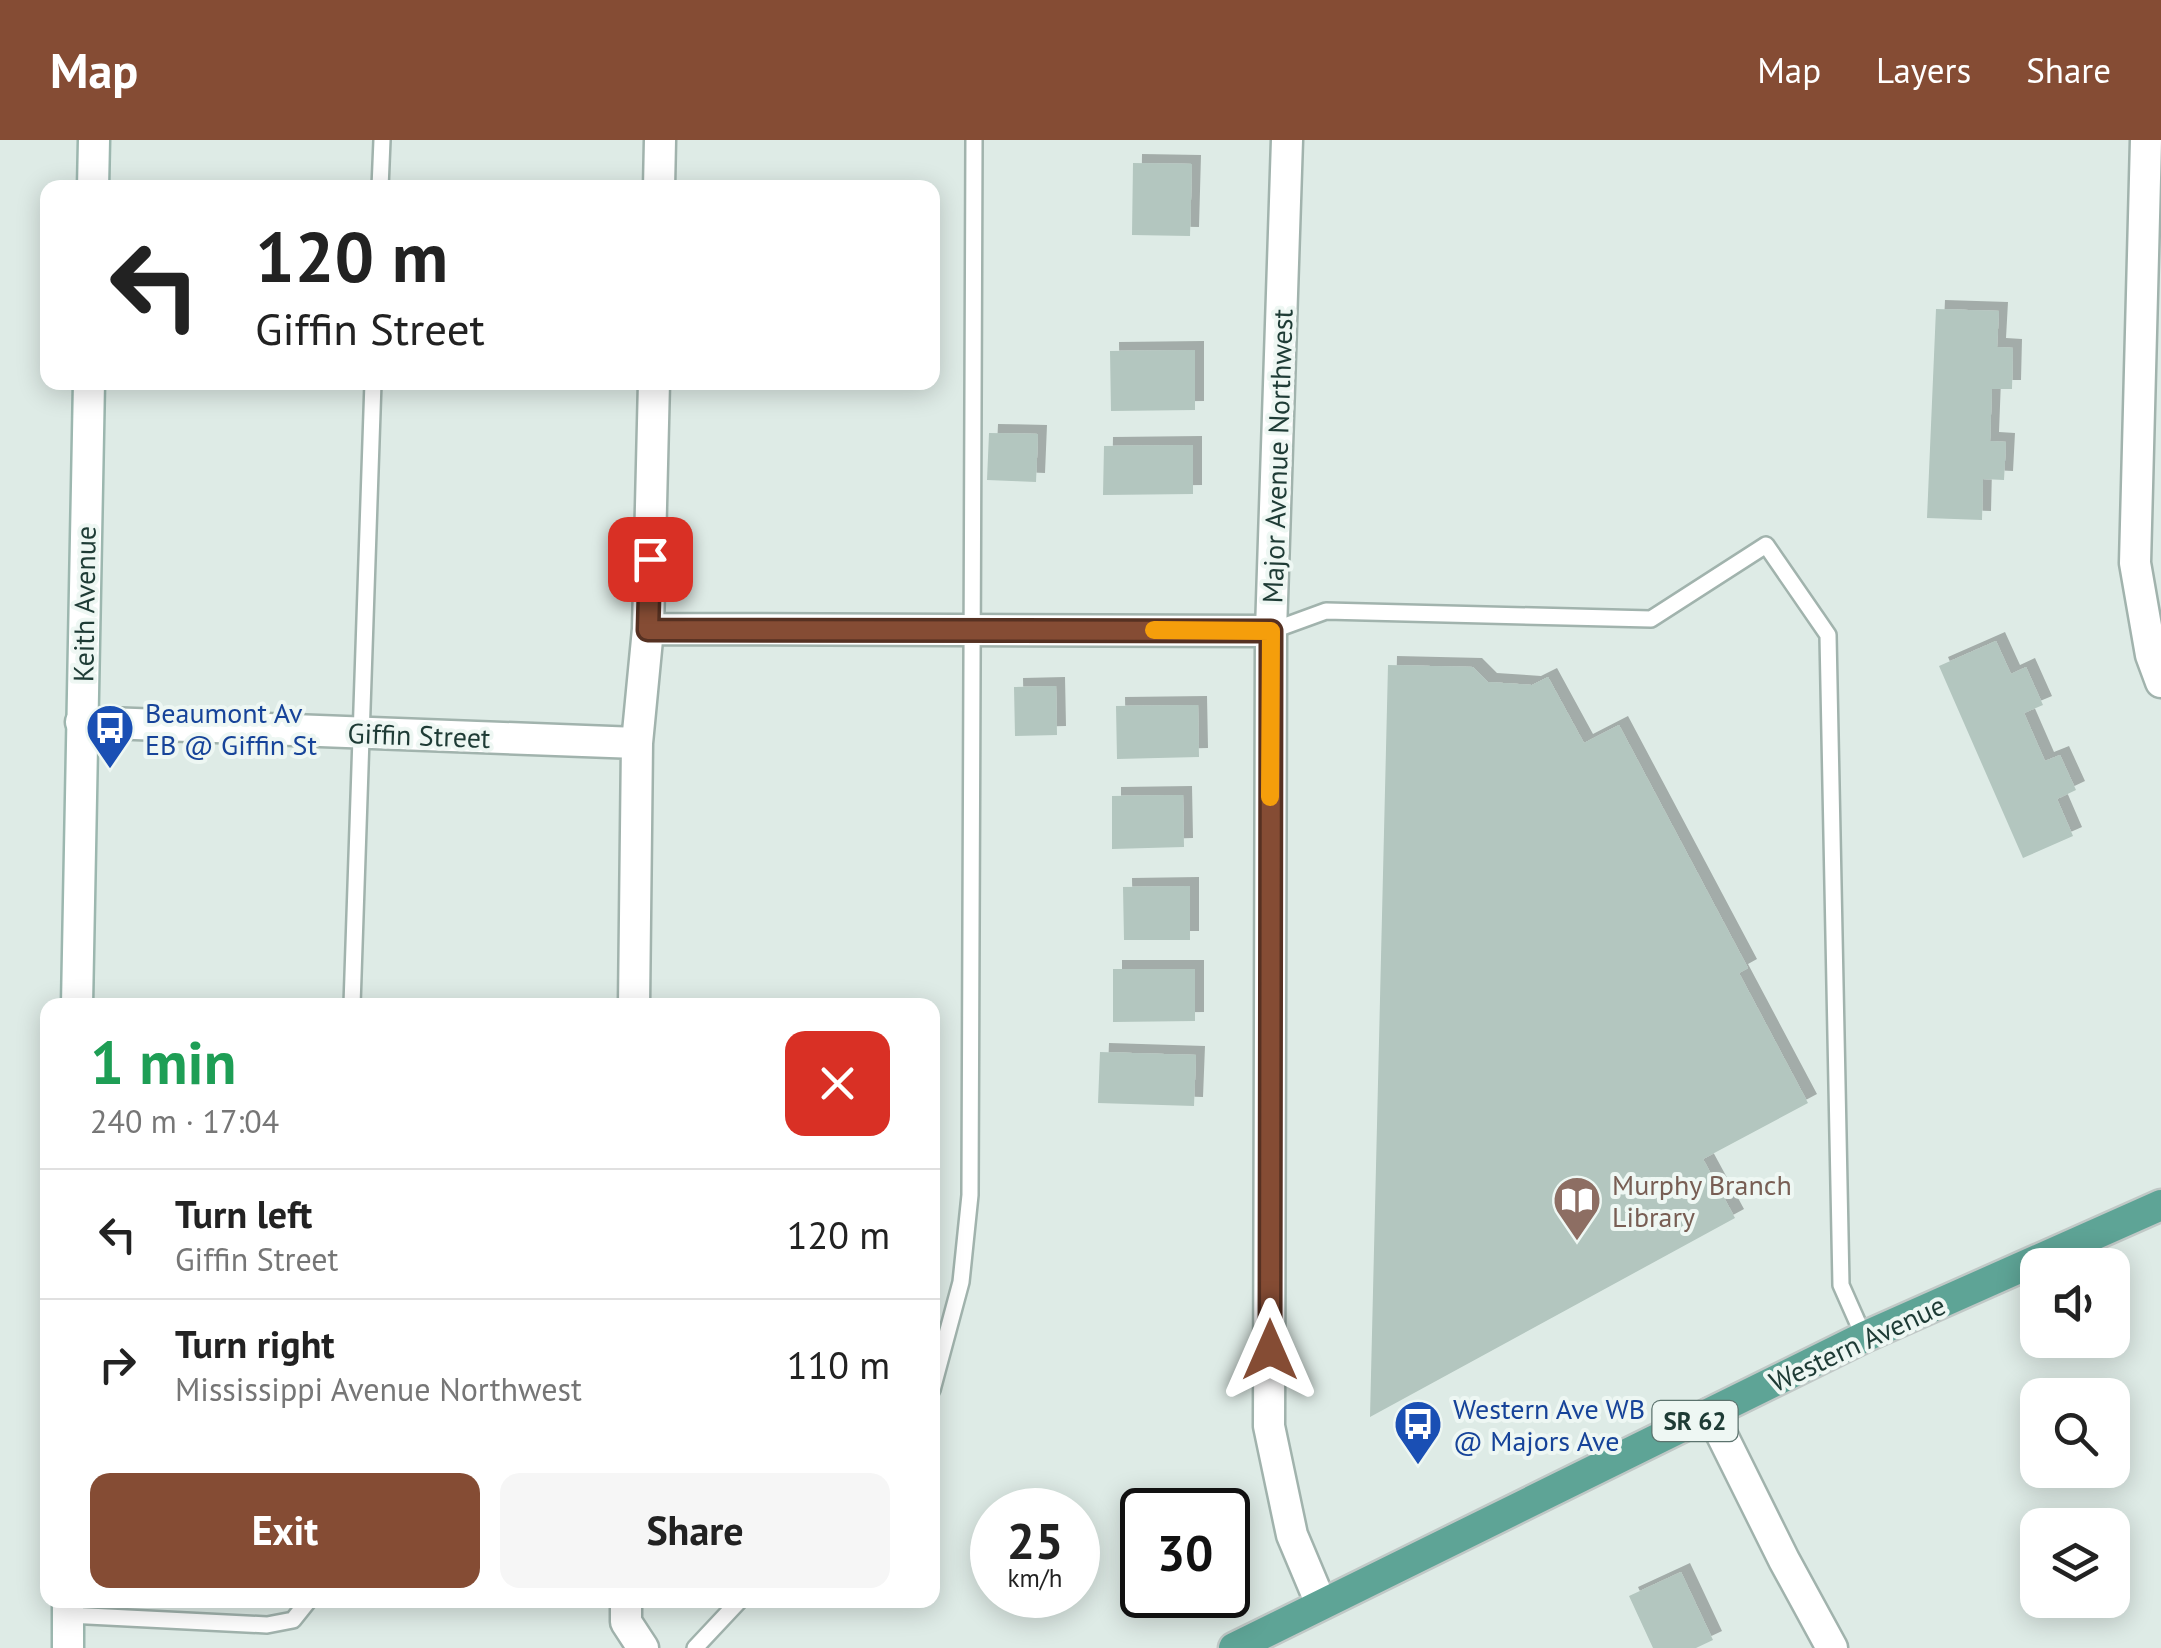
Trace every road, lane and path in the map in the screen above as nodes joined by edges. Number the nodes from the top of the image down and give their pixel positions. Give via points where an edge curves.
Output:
1 (94, 140) edge
2 (382, 140) edge
3 (660, 140) edge
4 (974, 140) edge
5 (1287, 140) edge
6 (2146, 140) edge
7 (93, 180) edge
8 (380, 180) edge
9 (659, 180) edge
10 (89, 390) edge
11 (373, 390) edge
12 (654, 390) edge
13 (648, 630) junction
14 (971, 630) junction
15 (1271, 631) junction
16 (2161, 682) edge
17 (81, 722) junction
18 (360, 733) junction
19 (637, 744) junction
20 (77, 998) edge
21 (352, 998) edge
22 (634, 998) edge
23 (2161, 1205) edge
24 (1864, 1337) junction
25 (940, 1360) edge
26 (1711, 1413) junction
27 (1321, 1604) junction
28 (68, 1608) edge
29 (78, 1608) edge
30 (302, 1608) edge
31 (626, 1608) edge
32 (733, 1608) edge
33 (68, 1648) edge
34 (643, 1648) edge
35 (696, 1648) edge
36 (1234, 1648) edge
37 (1832, 1648) edge

1 - 7 street
2 - 8 lane
3 - 9 street
4 - 14 lane
5 - 15 street, Major Avenue Northwest
6 - 16 street via 2135,563
10 - 17 street, Keith Avenue
11 - 18 lane
12 - 13 street
13 - 14 street
13 - 19 street
14 - 15 street
14 - 25 lane via 970,1195 961,1282
15 - 24 lane via 1326,611 1652,619 1766,545 1828,636 1841,1285
15 - 27 street, Major Avenue Northwest via 1270,1426 1292,1536
17 - 18 street, Giffin Street
17 - 20 street, Keith Avenue
18 - 19 street, Giffin Street
18 - 21 lane
19 - 22 street
23 - 24 main road, Western Avenue / SR 62
24 - 26 main road, Western Avenue / SR 62
26 - 27 main road, Western Avenue / SR 62
26 - 37 street
27 - 36 main road, Western Avenue / SR 62
28 - 33 street
29 - 30 lane via 267,1626 293,1620
31 - 34 street via 626,1622
32 - 35 lane

